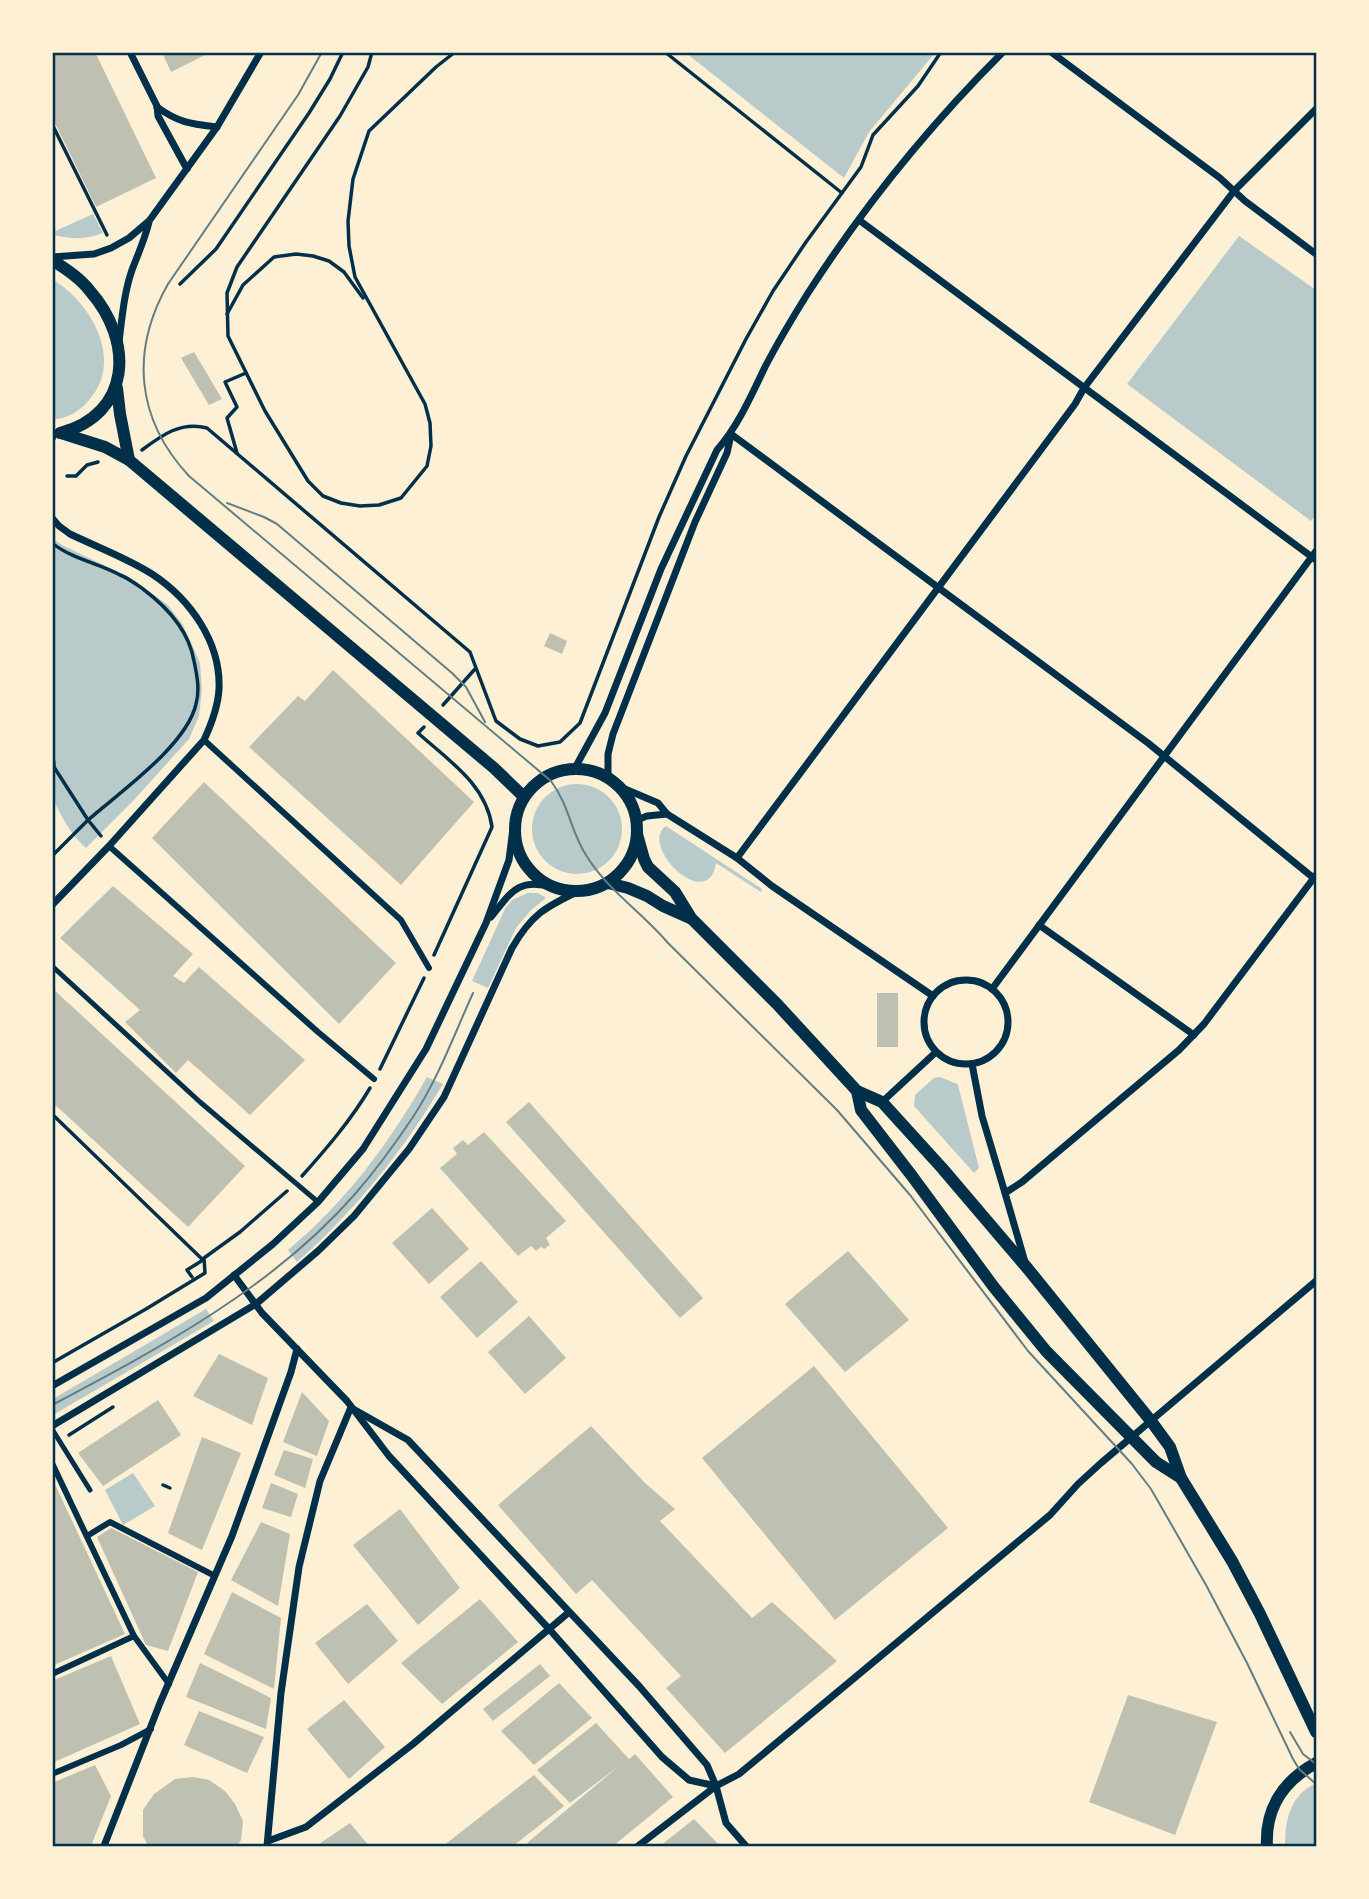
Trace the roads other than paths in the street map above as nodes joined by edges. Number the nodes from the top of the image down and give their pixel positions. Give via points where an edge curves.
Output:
1 (131, 52) edge
2 (261, 52) edge
3 (1003, 52) edge
4 (1051, 52) edge
5 (156, 106) junction
6 (1317, 109) edge
7 (217, 127) junction
8 (187, 169) junction
9 (1234, 191) junction
10 (859, 220) junction
11 (149, 221) junction
12 (1317, 254) edge
13 (52, 258) edge
14 (119, 347) junction
15 (117, 383) junction
16 (1084, 388) junction
17 (731, 434) junction
18 (55, 435) edge
19 (130, 460) junction
20 (52, 518) edge
21 (1315, 556) edge
22 (938, 588) junction
23 (204, 740) junction
24 (1164, 756) junction
25 (575, 768) junction
26 (613, 782) junction
27 (523, 796) junction
28 (667, 814) junction
29 (637, 827) junction
30 (513, 828) junction
31 (109, 846) junction
32 (737, 858) junction
33 (1316, 877) edge
34 (608, 883) junction
35 (552, 887) junction
36 (579, 891) junction
37 (52, 905) edge
38 (691, 918) junction
39 (486, 923) junction
40 (1039, 925) junction
41 (52, 966) edge
42 (429, 968) road end
43 (992, 989) junction
44 (933, 996) junction
45 (1194, 1035) junction
46 (936, 1052) junction
47 (972, 1064) junction
48 (374, 1079) road end
49 (857, 1091) junction
50 (882, 1102) junction
51 (1005, 1193) junction
52 (318, 1202) junction
53 (1028, 1269) junction
54 (234, 1275) junction
55 (1317, 1281) edge
56 (256, 1304) junction
57 (297, 1349) junction
58 (52, 1387) edge
59 (351, 1407) junction
60 (52, 1428) edge
61 (1141, 1429) junction
62 (52, 1462) edge
63 (1181, 1478) junction
64 (90, 1490) dead end
65 (87, 1536) junction
66 (215, 1576) junction
67 (568, 1613) junction
68 (550, 1630) junction
69 (134, 1636) junction
70 (52, 1674) edge
71 (169, 1684) junction
72 (151, 1729) junction
73 (1317, 1732) edge
74 (1317, 1763) edge
75 (52, 1774) edge
76 (716, 1786) junction
77 (267, 1844) edge
78 (104, 1846) edge
79 (638, 1846) edge
80 (746, 1846) edge
81 (1267, 1846) edge

1 - 5 street
2 - 7 street
3 - 10 street via 906,159
4 - 9 street
5 - 7 street via 185,123
5 - 8 street
6 - 9 street
7 - 8 street
8 - 11 street
9 - 12 street
9 - 16 street
10 - 16 street
10 - 17 street via 808,294
11 - 13 street via 111,248
11 - 14 street via 131,272
13 - 14 street via 91,291
14 - 15 street
15 - 18 street via 97,415
15 - 19 street
16 - 21 street
16 - 22 street
17 - 22 street
17 - 25 street via 717,450 683,520 605,713
17 - 26 street via 612,734 608,754
18 - 19 street via 105,447
19 - 27 street
20 - 23 street via 70,534 150,573 201,623 219,676 219,692
21 - 24 street
22 - 24 street
22 - 32 street
23 - 31 street
23 - 42 street via 401,920
24 - 33 street
24 - 40 street
25 - 26 street via 596,771
25 - 27 street via 547,776
26 - 28 street via 657,803
26 - 29 street via 627,797
27 - 30 street
28 - 29 street via 647,816
28 - 32 street
29 - 34 street via 629,861
29 - 38 street via 648,867 674,892
30 - 35 street via 517,852 531,873
30 - 39 street via 509,860
31 - 37 street
31 - 48 street
32 - 44 street
33 - 45 street
34 - 36 street
34 - 38 street via 648,896
35 - 36 street
35 - 39 street via 540,883 516,889
36 - 56 street via 539,913 523,928 443,1097 384,1181 318,1251
38 - 49 street
39 - 52 street via 407,1081 363,1149
40 - 43 street
40 - 45 street
41 - 52 lane
43 - 44 street via 961,981
43 - 47 street via 1007,1014 1006,1036 987,1059
44 - 46 street via 924,1023
45 - 51 street
46 - 47 street via 946,1060
46 - 50 street
47 - 51 street
49 - 50 street
49 - 61 street via 860,1110 1046,1351
50 - 53 street
51 - 53 street
52 - 54 street
53 - 61 street
54 - 56 street
54 - 58 street via 206,1298
55 - 61 street
56 - 57 street
56 - 60 street
57 - 59 street
57 - 66 street
59 - 67 street via 408,1440
59 - 68 street via 389,1456
59 - 77 street via 320,1481 299,1567
60 - 64 lane
61 - 63 street via 1156,1462
61 - 63 street via 1170,1447
61 - 76 street via 1078,1484 1051,1515 739,1774
62 - 65 street
63 - 73 street via 1243,1582
65 - 66 street via 110,1522
65 - 69 street
66 - 71 street
67 - 68 street
67 - 76 street via 707,1765
68 - 76 street via 662,1757 689,1780
68 - 77 street via 306,1827
69 - 70 street
69 - 71 street
71 - 72 street
72 - 75 street
72 - 78 street
74 - 81 street via 1280,1793 1271,1811
76 - 79 street
76 - 80 street via 726,1823

